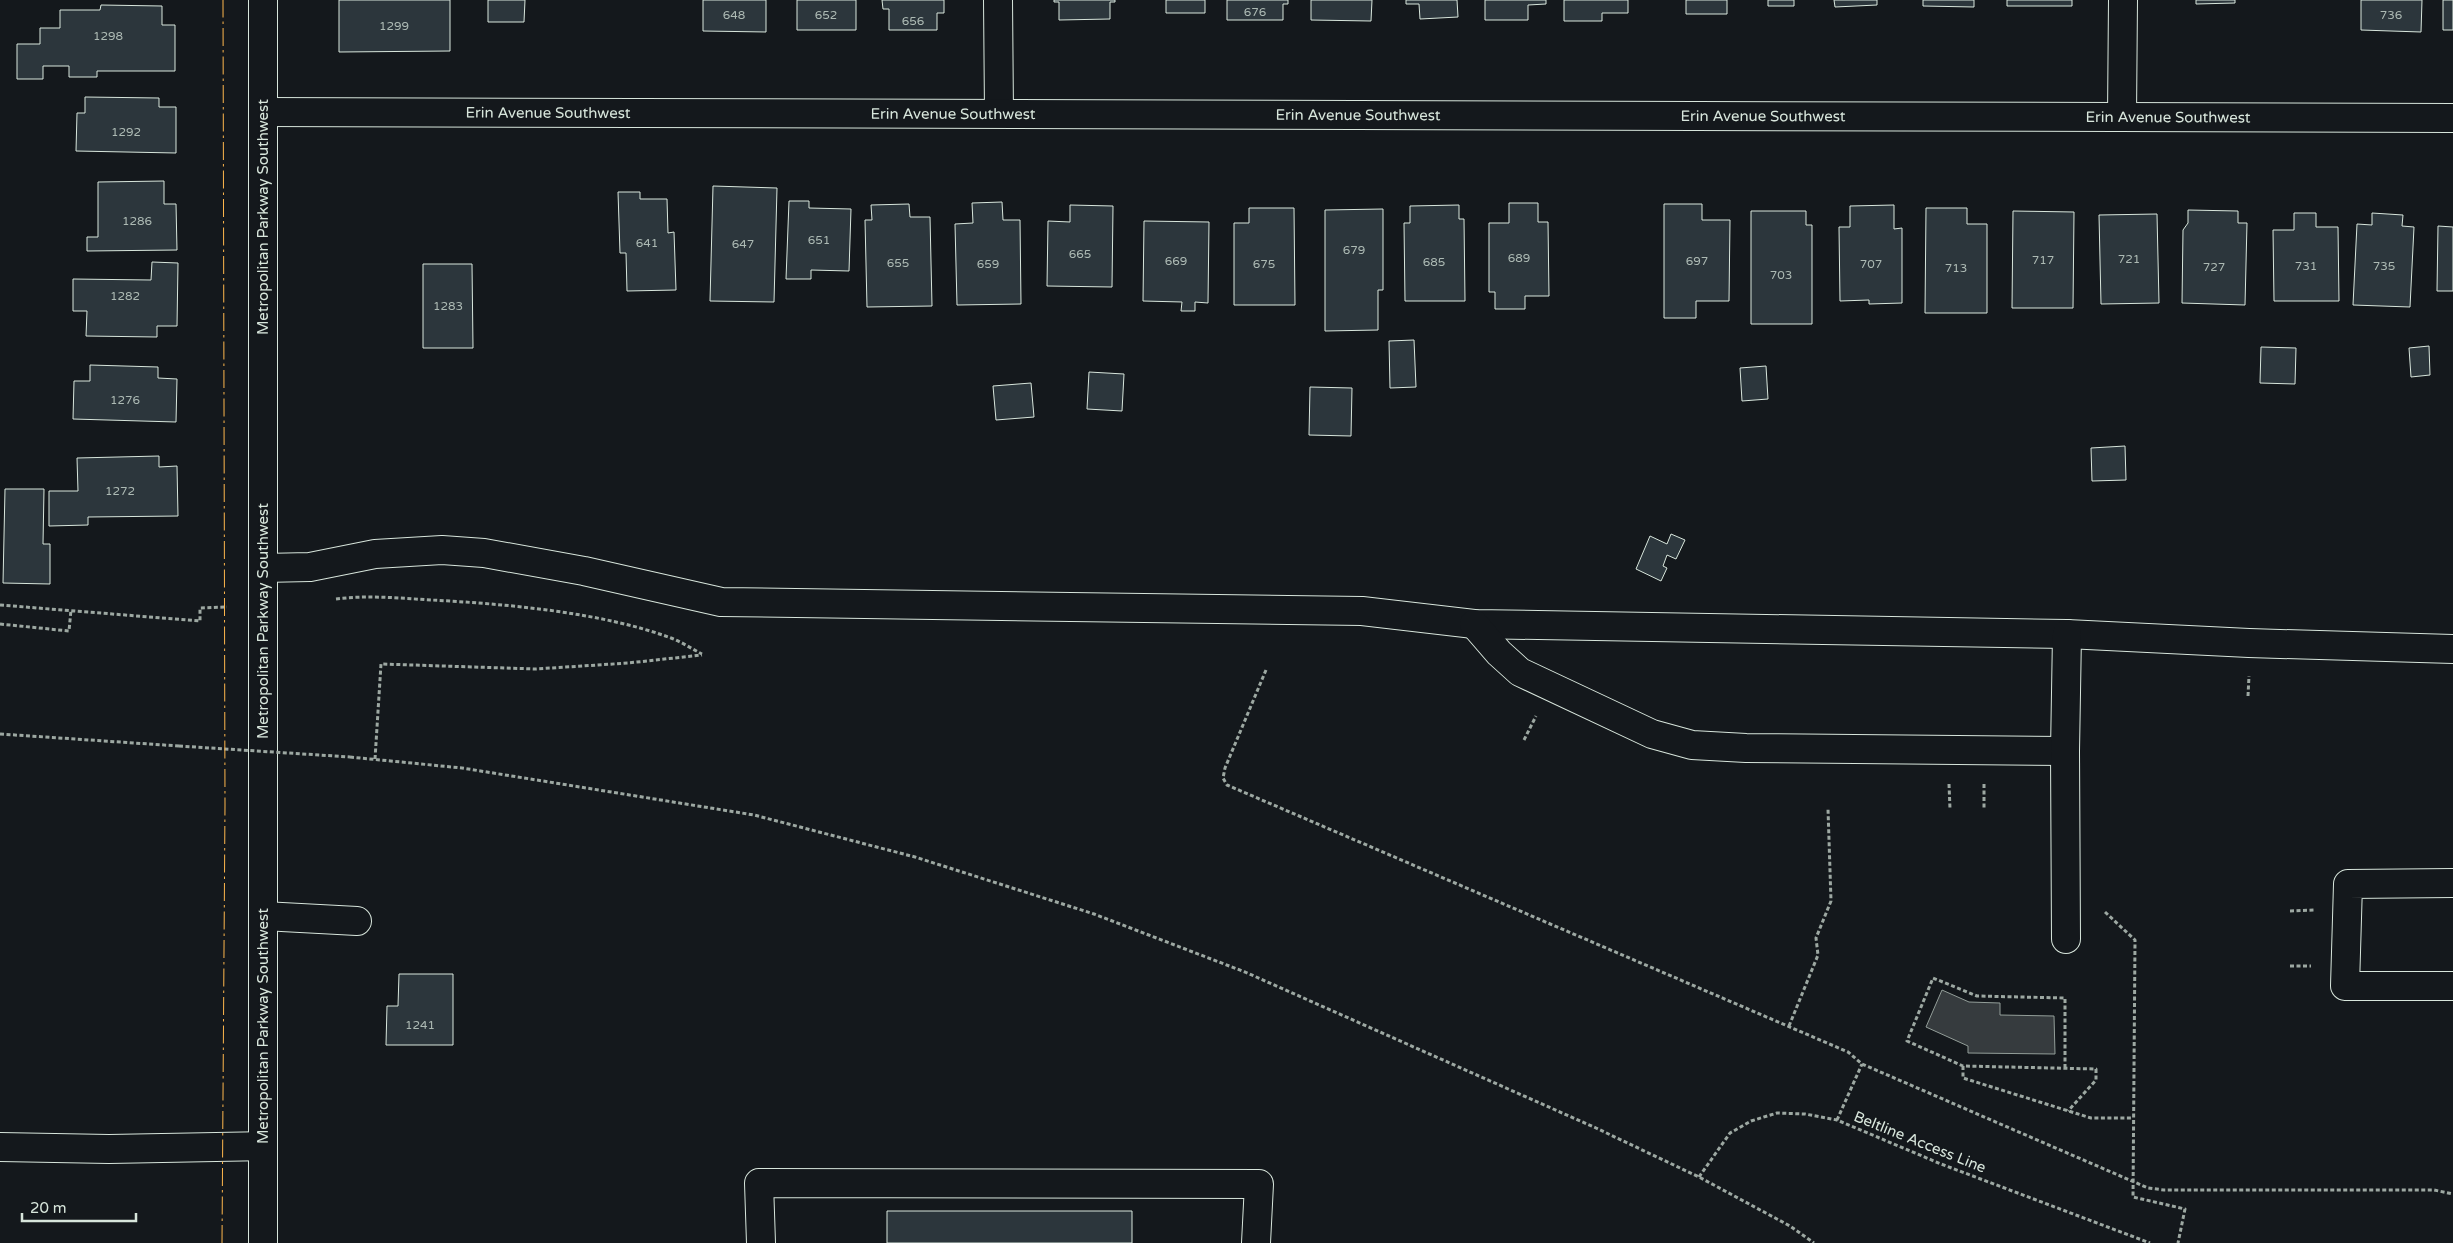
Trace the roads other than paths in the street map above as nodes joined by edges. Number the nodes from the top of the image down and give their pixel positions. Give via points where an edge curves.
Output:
1 (262, 0) edge
2 (998, 0) edge
3 (2123, 0) edge
4 (263, 112) junction
5 (999, 113) junction
6 (2122, 116) junction
7 (2453, 118) edge
8 (263, 568) junction
9 (1474, 624) junction
10 (2067, 634) junction
11 (2453, 649) edge
12 (2065, 751) junction
13 (2453, 883) edge
14 (263, 916) junction
15 (356, 921) dead end
16 (2066, 939) dead end
17 (2453, 986) edge
18 (263, 1146) junction
19 (0, 1147) edge
20 (263, 1243) edge
21 (761, 1243) edge
22 (1256, 1243) edge

1 - 4 street, Metropolitan Parkway Southwest
2 - 5 street
3 - 6 street
4 - 5 street, Erin Avenue Southwest
4 - 8 street, Metropolitan Parkway Southwest
5 - 6 street, Erin Avenue Southwest
6 - 7 street, Erin Avenue Southwest
8 - 9 street via 310,567 375,554 442,550 484,553 584,571 721,602 1362,611
8 - 14 street, Metropolitan Parkway Southwest
9 - 10 street
9 - 12 street via 1520,672 1652,734 1692,745
10 - 11 street
10 - 12 street
12 - 16 street
13 - 17 street via 2348,884 2345,986
14 - 15 street
14 - 18 street, Metropolitan Parkway Southwest
18 - 19 street
18 - 20 street, Metropolitan Parkway Southwest
21 - 22 street via 759,1183 1259,1184

